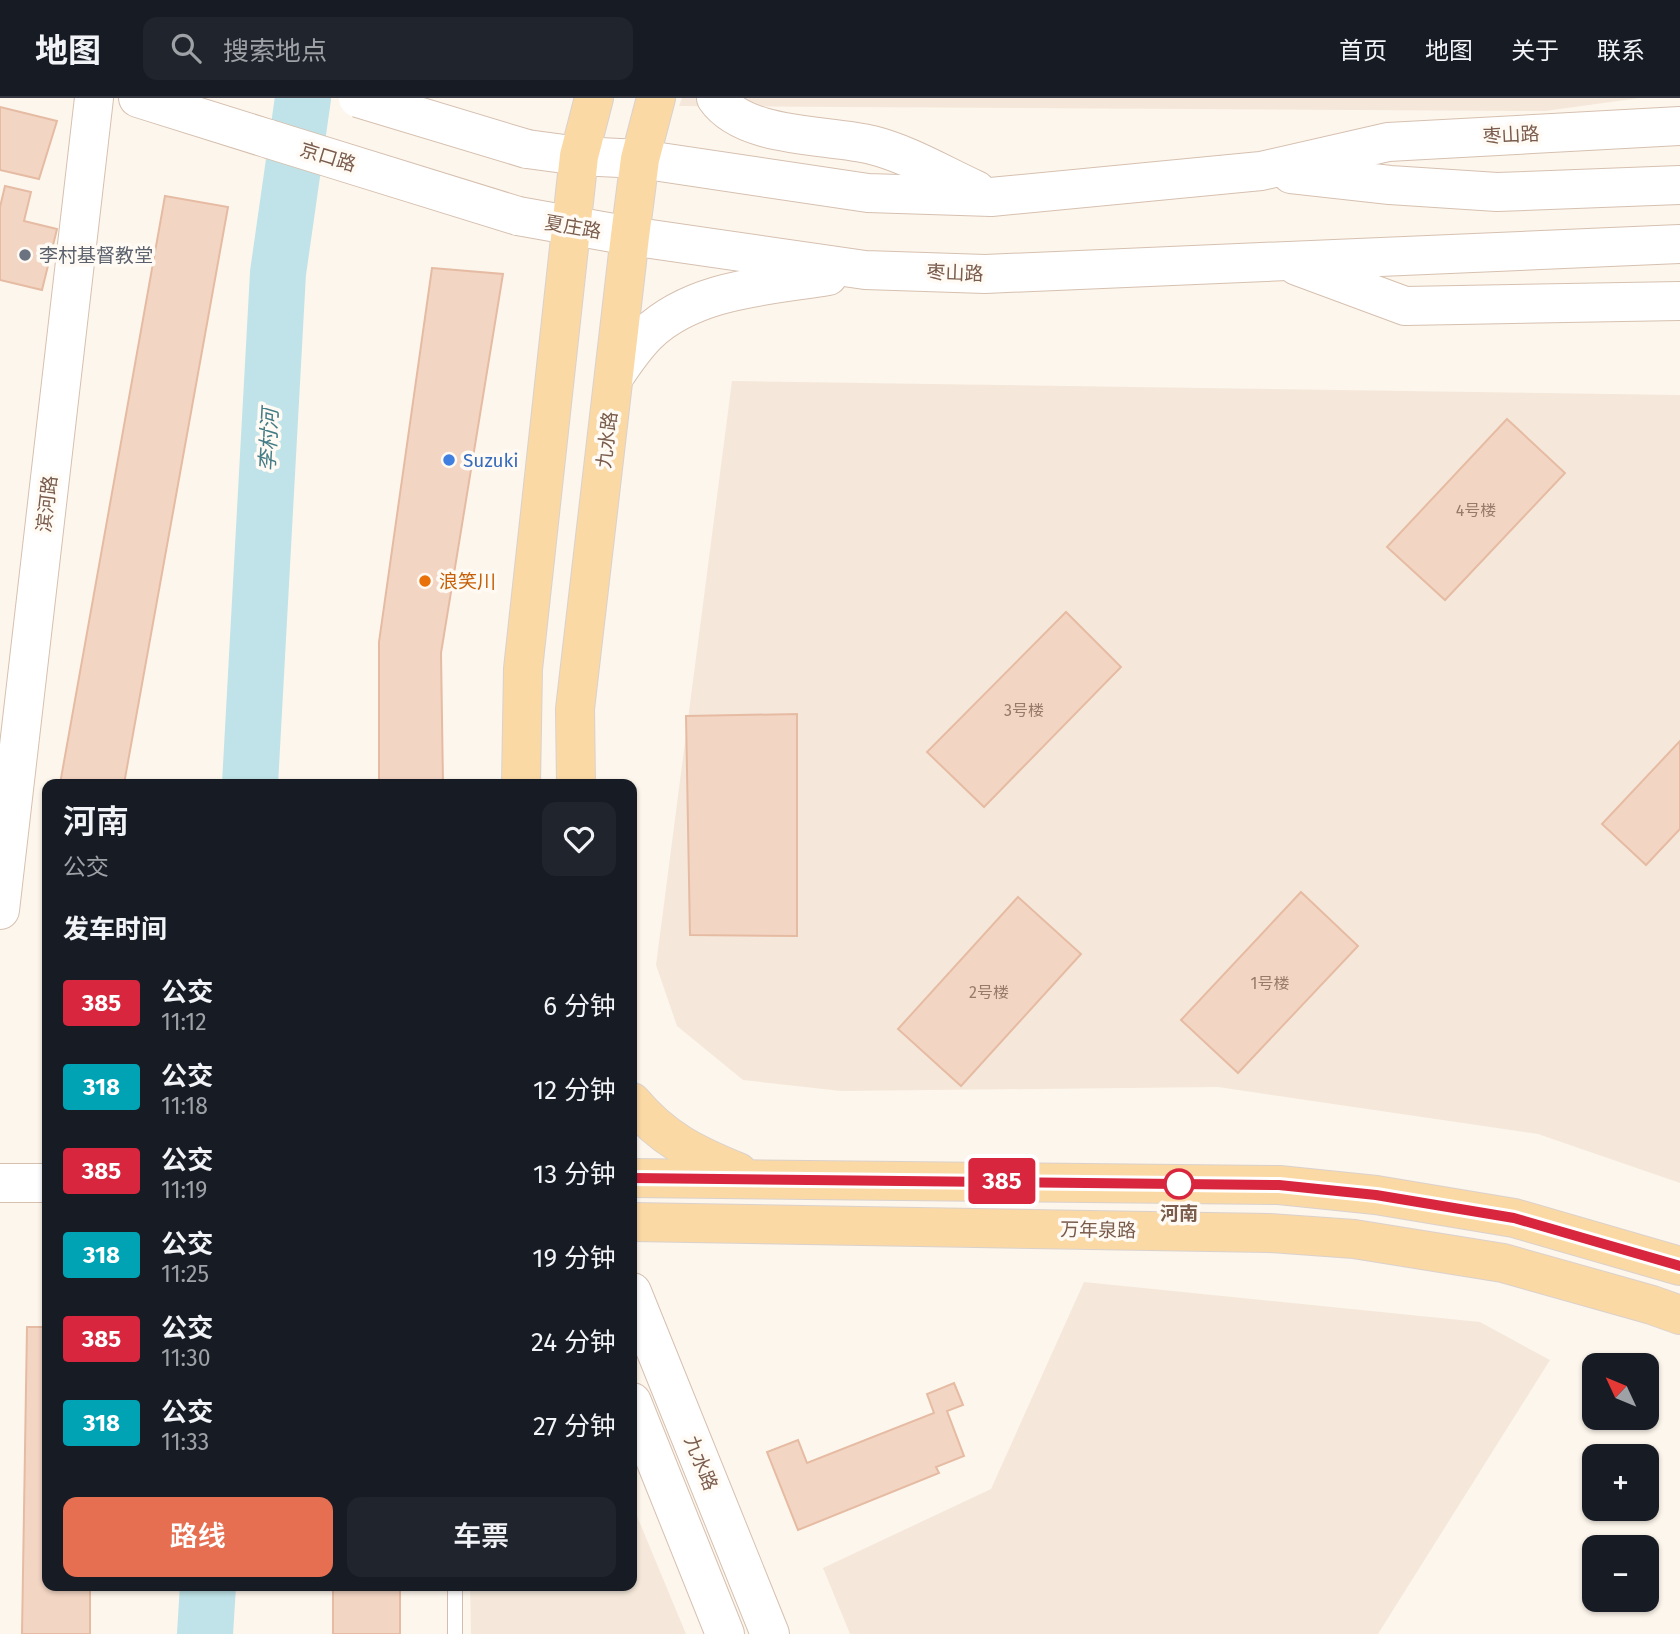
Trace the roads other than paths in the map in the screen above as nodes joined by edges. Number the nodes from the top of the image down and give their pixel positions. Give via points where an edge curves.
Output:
1 (94, 98) edge
2 (138, 98) edge
3 (358, 98) edge
4 (594, 98) edge
5 (656, 98) edge
6 (716, 98) edge
7 (1680, 126) edge
8 (579, 156) junction
9 (640, 159) junction
10 (1261, 171) junction
11 (1680, 185) edge
12 (991, 197) junction
13 (517, 216) joint
14 (570, 227) junction
15 (630, 236) junction
16 (1680, 244) edge
17 (1282, 261) junction
18 (865, 270) junction
19 (1680, 301) edge
20 (614, 377) junction
21 (522, 779) edge
22 (576, 779) edge
23 (0, 909) edge
24 (637, 1108) edge
25 (637, 1178) edge
26 (756, 1179) junction
27 (637, 1222) edge
28 (1680, 1266) edge
29 (637, 1304) edge
30 (1680, 1315) edge
31 (637, 1414) edge
32 (455, 1591) edge
33 (455, 1634) edge
34 (725, 1634) edge
35 (770, 1634) edge

1 - 23 main road, 滨河路
2 - 13 main road, 京口路, bridge
3 - 8 main road, bridge via 527,149
4 - 8 main road
5 - 9 main road, 九水路
6 - 12 main road via 733,114 762,127 873,145
7 - 10 main road, 枣山路 via 1388,142
8 - 9 main road
8 - 14 main road
9 - 12 main road, 枣山路 via 868,193
9 - 15 main road, 九水路
10 - 11 main road, 枣山路 via 1497,192
10 - 12 main road, 枣山路
13 - 14 main road, 夏庄路
14 - 15 main road, 夏庄路
14 - 21 main road via 523,669
15 - 18 main road, 枣山路
15 - 20 main road, 九水路
16 - 17 main road, 枣山路
17 - 18 main road, 枣山路 via 985,274
17 - 19 main road, 枣山路 via 1405,306
18 - 20 main road via 723,294 680,311 649,332
20 - 22 main road, 九水路 via 575,709
24 - 26 main road via 695,1155
25 - 26 main road
26 - 28 main road via 1279,1185 1376,1195 1514,1218
27 - 30 main road, 万年泉路 via 1269,1233 1354,1239 1503,1263
29 - 35 main road, 九水路
31 - 34 main road
32 - 33 lane

